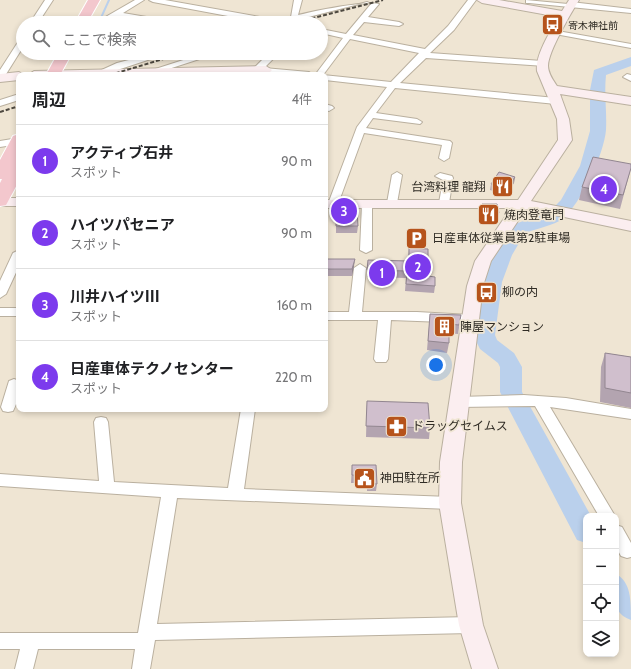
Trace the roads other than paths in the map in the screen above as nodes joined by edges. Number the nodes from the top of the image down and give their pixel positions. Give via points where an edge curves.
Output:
1 (49, 0) edge
2 (94, 0) edge
3 (101, 0) edge
4 (140, 0) edge
5 (153, 0) edge
6 (198, 0) edge
7 (298, 0) edge
8 (365, 0) edge
9 (369, 0) edge
10 (472, 0) edge
11 (482, 0) edge
12 (530, 1) edge
13 (540, 1) edge
14 (190, 7) junction
15 (569, 7) edge
16 (631, 11) edge
17 (117, 14) junction
18 (39, 16) edge
19 (85, 16) edge
20 (93, 16) edge
21 (113, 16) edge
22 (136, 16) edge
23 (179, 16) edge
24 (240, 16) edge
25 (294, 16) edge
26 (301, 16) edge
27 (615, 17) dead end
28 (362, 19) junction
29 (399, 24) dead end
30 (328, 32) edge
31 (555, 32) junction
32 (348, 36) junction
33 (631, 46) edge
34 (16, 52) edge
35 (424, 53) junction
36 (328, 58) edge
37 (63, 60) edge
38 (68, 60) edge
39 (120, 60) edge
40 (142, 60) edge
41 (191, 60) edge
42 (269, 60) edge
43 (326, 60) edge
44 (542, 64) junction
45 (262, 70) junction
46 (105, 71) junction
47 (59, 72) edge
48 (59, 72) edge
49 (89, 72) edge
50 (113, 72) edge
51 (152, 72) edge
52 (239, 72) edge
53 (281, 72) edge
54 (320, 72) edge
55 (16, 76) edge
56 (0, 77) edge
57 (328, 77) edge
58 (392, 85) junction
59 (554, 95) junction
60 (16, 98) edge
61 (631, 101) edge
62 (0, 103) edge
63 (370, 115) junction
64 (417, 122) dead end
65 (361, 130) junction
66 (16, 140) edge
67 (0, 144) edge
68 (16, 144) edge
69 (448, 155) dead end
70 (16, 169) edge
71 (397, 174) dead end
72 (0, 175) edge
73 (448, 178) dead end
74 (0, 202) edge
75 (16, 202) edge
76 (392, 203) junction
77 (444, 203) junction
78 (329, 204) edge
79 (367, 204) junction
80 (522, 204) junction
81 (631, 226) edge
82 (366, 250) dead end
83 (360, 268) dead end
84 (14, 276) edge
85 (0, 294) edge
86 (0, 312) edge
87 (16, 312) edge
88 (328, 316) edge
89 (355, 316) junction
90 (385, 316) junction
91 (470, 319) junction
92 (380, 359) dead end
93 (14, 384) dead end
94 (539, 401) junction
95 (459, 402) junction
96 (9, 406) edge
97 (248, 412) edge
98 (631, 414) edge
99 (101, 422) dead end
100 (0, 480) edge
101 (107, 488) junction
102 (170, 491) junction
103 (235, 495) junction
104 (450, 503) junction
105 (605, 513) edge
106 (619, 537) edge
107 (627, 551) dead end
108 (471, 624) junction
109 (146, 636) junction
110 (0, 641) edge
111 (31, 641) junction
112 (24, 669) edge
113 (141, 669) edge
114 (485, 669) edge

1 - 18 street
2 - 19 highway
3 - 20 highway
4 - 17 street
5 - 14 street
6 - 14 street
7 - 25 street
8 - 26 street
9 - 28 street via 375,4
10 - 35 street via 451,28
11 - 15 street
12 - 13 street
13 - 15 street
14 - 23 street
14 - 24 street
15 - 16 street
15 - 27 street
15 - 31 street
17 - 21 street
17 - 22 street
28 - 29 street
28 - 32 street
30 - 32 street
31 - 33 street
31 - 44 street
32 - 35 street
32 - 36 street
34 - 56 street
35 - 44 street
35 - 58 street
37 - 47 highway
38 - 48 highway
39 - 46 street
40 - 46 street
41 - 51 street
42 - 45 street
43 - 54 street
44 - 59 street via 542,71
45 - 52 street
45 - 53 street
46 - 49 street
46 - 50 street
55 - 56 street
57 - 58 street
58 - 59 street via 474,94
58 - 63 street
59 - 61 street
59 - 80 street via 563,119 565,140
60 - 62 street
63 - 64 street
63 - 65 street
65 - 69 street via 406,139 448,143
65 - 78 street
66 - 67 street
68 - 72 highway
70 - 74 highway
71 - 76 street
73 - 77 street
74 - 75 street
76 - 77 street
76 - 79 street
77 - 80 street
78 - 79 street
79 - 82 street
80 - 81 street
80 - 91 street via 483,261 475,286
83 - 89 street
84 - 85 street
86 - 87 street
88 - 89 street
89 - 90 street
90 - 91 street
90 - 92 street
91 - 95 street
93 - 96 street
94 - 95 street via 508,399
94 - 98 street
94 - 105 street
95 - 104 street via 451,462
97 - 103 street
99 - 101 street
100 - 101 street
101 - 102 street
102 - 103 street
102 - 109 street
103 - 104 street
104 - 108 street
106 - 107 street
108 - 109 street
108 - 114 street
109 - 111 street
109 - 113 street
110 - 111 street
111 - 112 street

